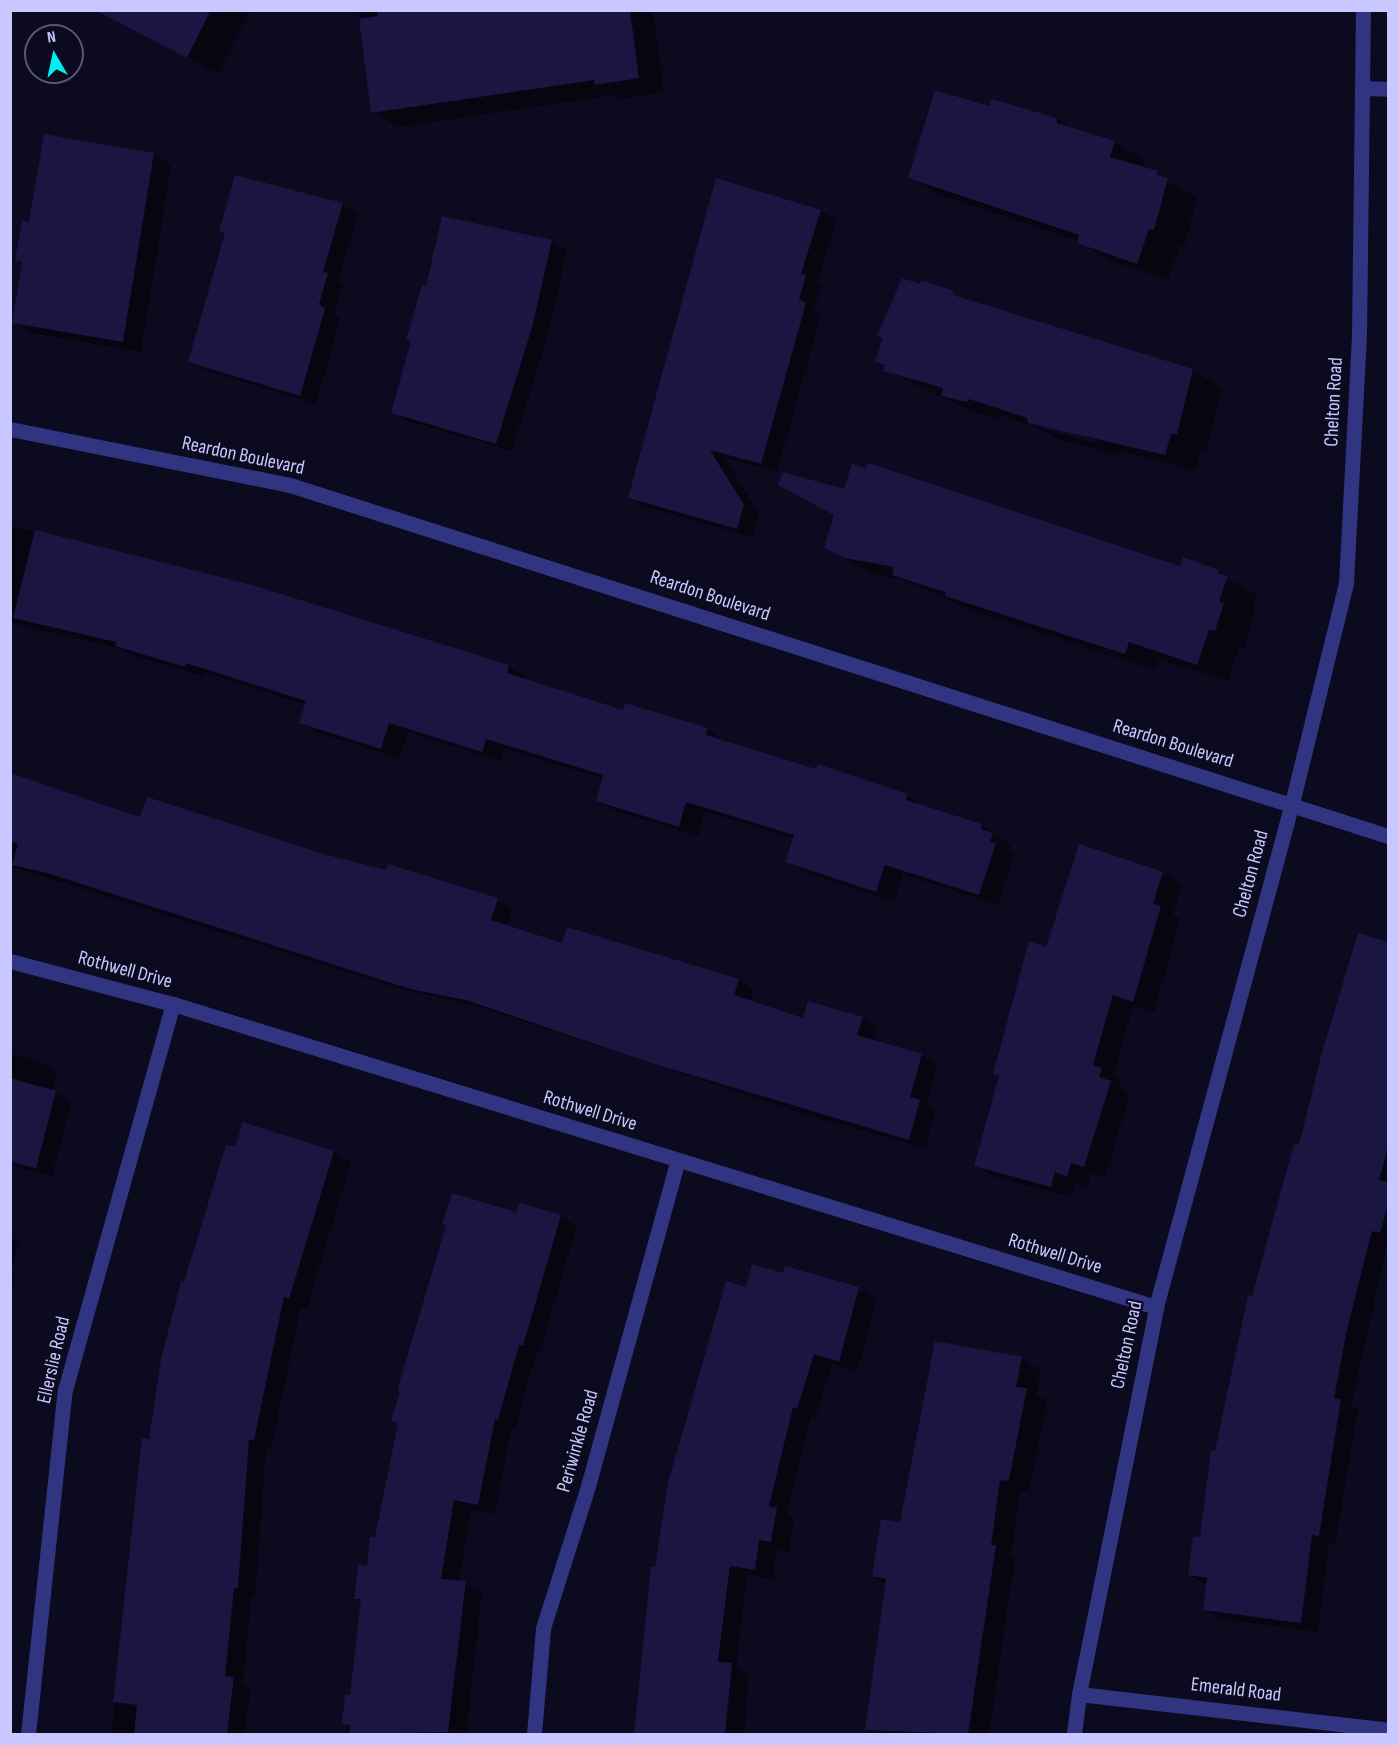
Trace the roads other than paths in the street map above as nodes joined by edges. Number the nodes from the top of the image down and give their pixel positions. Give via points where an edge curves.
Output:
1 (1363, 10) edge
2 (1363, 88) junction
3 (1389, 89) edge
4 (10, 429) edge
5 (1292, 803) junction
6 (1389, 836) edge
7 (10, 961) edge
8 (173, 1004) junction
9 (678, 1160) junction
10 (1156, 1306) junction
11 (1079, 1694) junction
12 (1389, 1730) edge
13 (28, 1734) edge
14 (534, 1734) edge
15 (1074, 1734) edge

1 - 2 street, Chelton Road
2 - 3 street
2 - 5 street, Chelton Road via 1359,335 1346,583
4 - 5 street, Reardon Boulevard via 290,486
5 - 6 street, Reardon Boulevard
5 - 10 street, Chelton Road
7 - 8 street, Rothwell Drive
8 - 9 street, Rothwell Drive
8 - 13 street, Ellerslie Road via 65,1390
9 - 10 street, Rothwell Drive
9 - 14 street, Periwinkle Road via 588,1486 543,1628
10 - 11 street, Chelton Road
11 - 12 street, Emerald Road
11 - 15 street, Chelton Road

